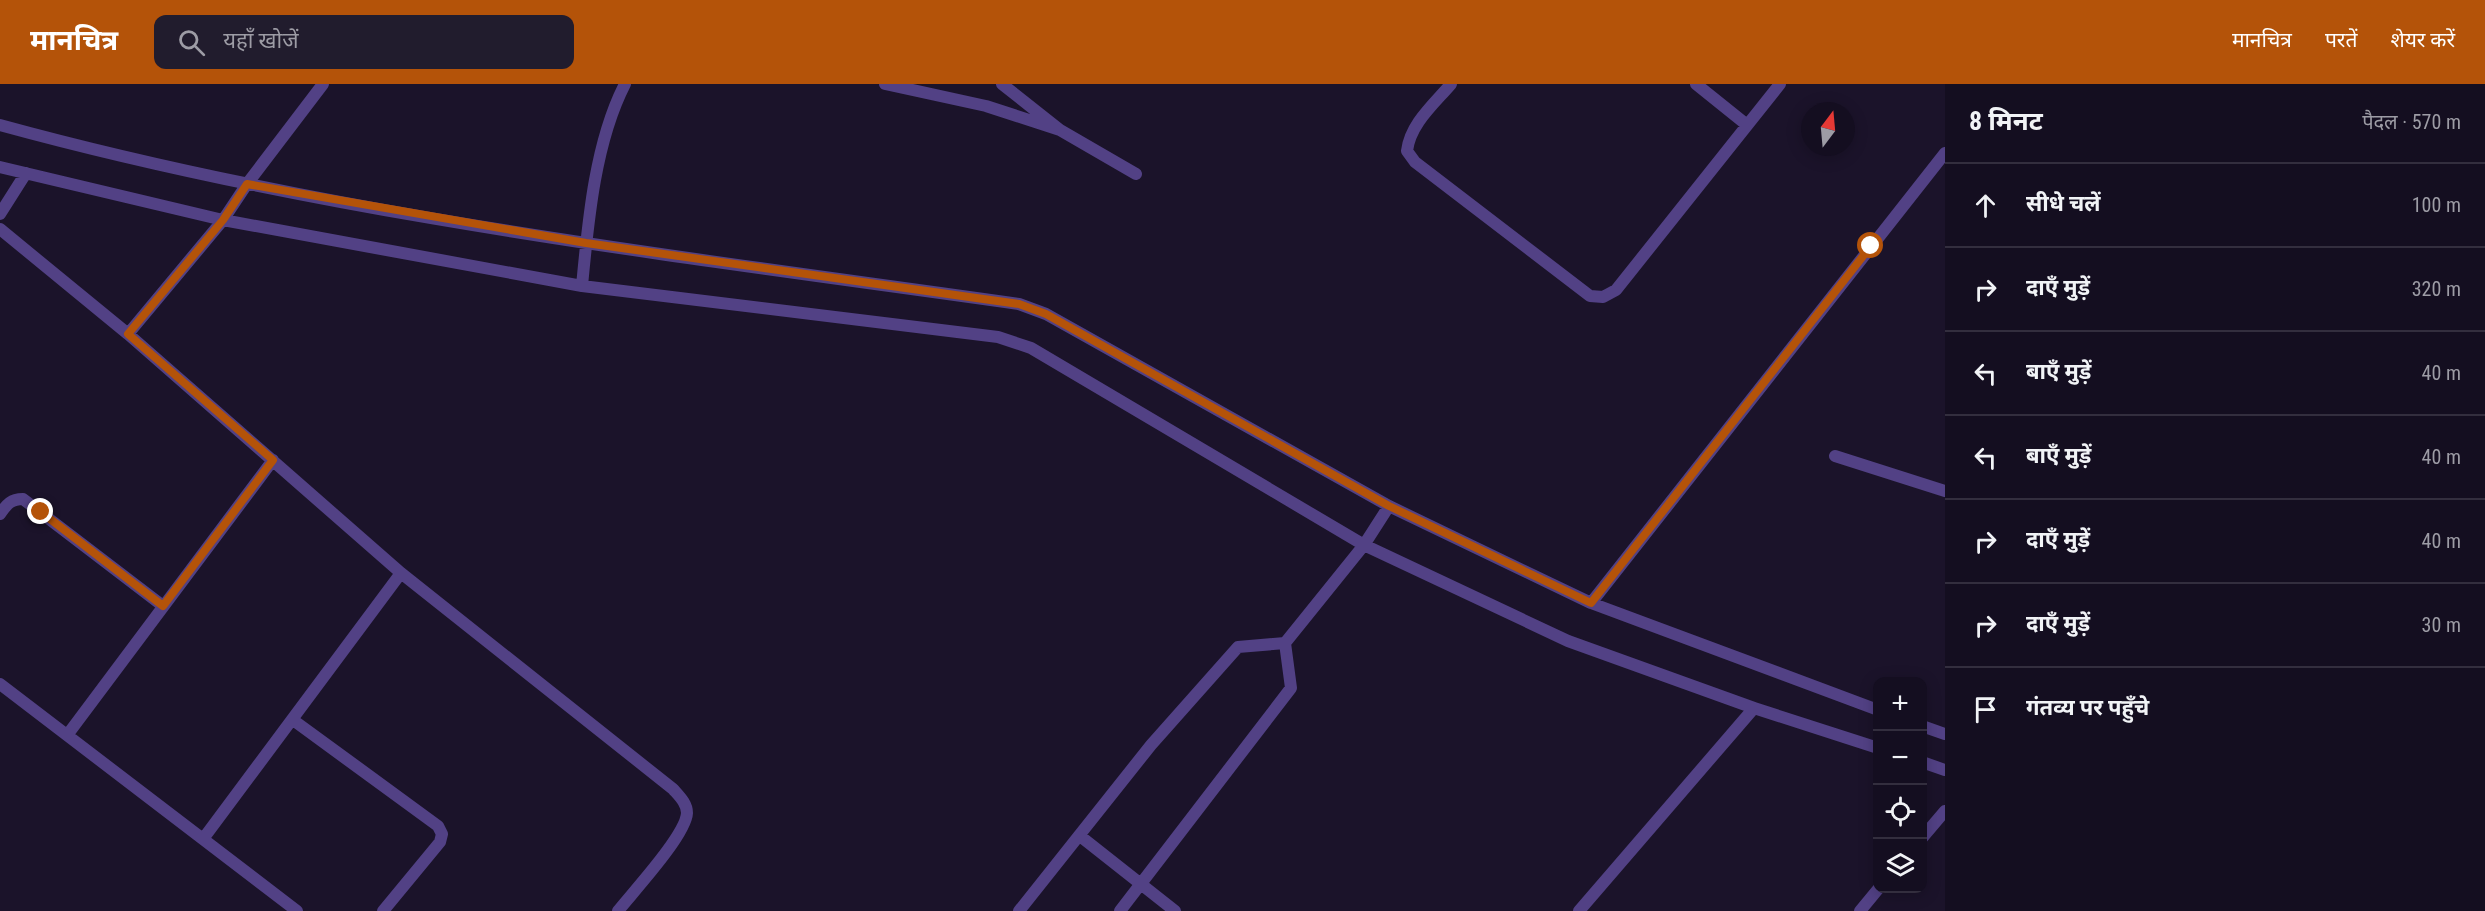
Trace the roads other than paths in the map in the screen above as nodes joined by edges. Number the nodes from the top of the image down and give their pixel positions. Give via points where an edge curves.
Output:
1 (323, 84) edge
2 (625, 84) edge
3 (885, 84) edge
4 (1002, 84) edge
5 (1451, 84) edge
6 (1696, 84) edge
7 (1780, 84) edge
8 (0, 125) edge
9 (1747, 125) junction
10 (1060, 130) junction
11 (1945, 153) edge
12 (0, 167) edge
13 (26, 173) junction
14 (1136, 174) dead end
15 (247, 184) junction
16 (0, 214) edge
17 (223, 220) junction
18 (0, 229) edge
19 (586, 243) junction
20 (582, 286) junction
21 (128, 334) junction
22 (1835, 456) dead end
23 (273, 460) junction
24 (1945, 491) edge
25 (1389, 506) junction
26 (0, 514) edge
27 (1364, 544) junction
28 (401, 573) junction
29 (1591, 603) junction
30 (163, 606) junction
31 (1285, 643) junction
32 (0, 684) edge
33 (1755, 708) junction
34 (1873, 708) edge
35 (292, 720) junction
36 (1927, 727) edge
37 (68, 734) junction
38 (1945, 734) edge
39 (1873, 746) edge
40 (1927, 763) edge
41 (1945, 770) edge
42 (1945, 811) edge
43 (1927, 832) edge
44 (1080, 836) junction
45 (203, 839) junction
46 (1142, 885) junction
47 (1875, 893) edge
48 (297, 911) edge
49 (383, 911) edge
50 (618, 911) edge
51 (1019, 911) edge
52 (1120, 911) edge
53 (1175, 911) edge
54 (1579, 911) edge
55 (1860, 911) edge

1 - 15 street
2 - 19 street via 601,152
3 - 10 street via 986,106
4 - 10 street
5 - 9 street via 1408,138 1407,151 1414,162 1590,296 1602,297 1616,291
6 - 9 street
7 - 9 street
8 - 15 street
10 - 14 street
11 - 29 street
12 - 13 street
13 - 16 street
13 - 17 street
15 - 17 street
15 - 19 street
17 - 20 street
17 - 21 street
18 - 21 street
19 - 20 street
19 - 25 street via 1032,308
20 - 27 street via 1014,341
21 - 23 street
22 - 24 street
23 - 28 street
23 - 30 street
25 - 27 street
25 - 29 street
26 - 30 street via 8,503 23,499
27 - 31 street
27 - 33 street via 1568,641
28 - 35 street
28 - 50 street via 683,800 687,813 674,841
29 - 34 street
30 - 37 street
31 - 44 street via 1238,647 1151,746
31 - 46 street via 1291,688
32 - 37 street
33 - 39 street
33 - 54 street
35 - 45 street
35 - 49 street via 438,826 442,834 440,842
36 - 38 street
37 - 45 street
40 - 41 street
42 - 43 street
44 - 46 street
44 - 51 street
45 - 48 street
46 - 52 street
46 - 53 street
47 - 55 street

